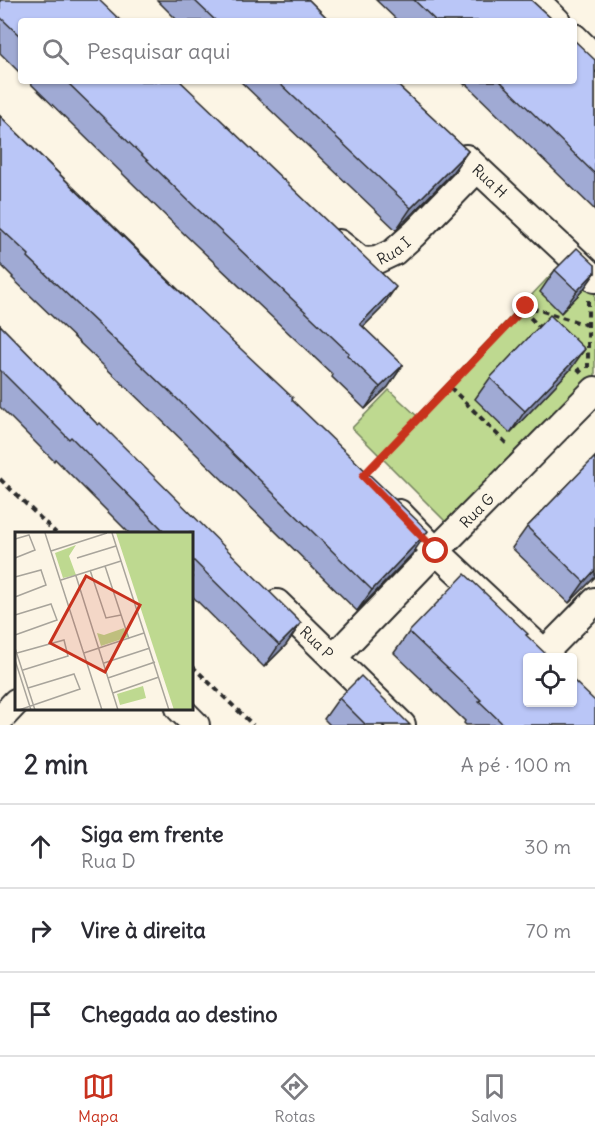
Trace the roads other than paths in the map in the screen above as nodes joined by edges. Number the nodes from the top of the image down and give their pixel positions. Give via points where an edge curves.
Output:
1 (536, 0) edge
2 (554, 18) edge
3 (577, 41) edge
4 (595, 58) edge
5 (452, 145) edge
6 (477, 169) junction
7 (326, 231) edge
8 (592, 276) edge
9 (590, 380) edge
10 (363, 476) edge
11 (436, 551) junction
12 (256, 583) edge
13 (595, 601) edge
14 (546, 653) edge
15 (550, 653) edge
16 (333, 658) junction
17 (15, 703) edge
18 (181, 710) edge
19 (0, 719) edge
20 (196, 725) edge
21 (402, 725) edge

1 - 2 street
3 - 4 street
5 - 6 street, Rua H
6 - 7 street, Rua I via 414,234 394,252 377,260 359,258
6 - 8 street, Rua H
9 - 11 street, Rua G
10 - 11 street
11 - 14 street
11 - 16 street, Rua G
12 - 16 street, Rua P
13 - 15 street
16 - 21 street, Rua P
17 - 19 street
18 - 20 street

